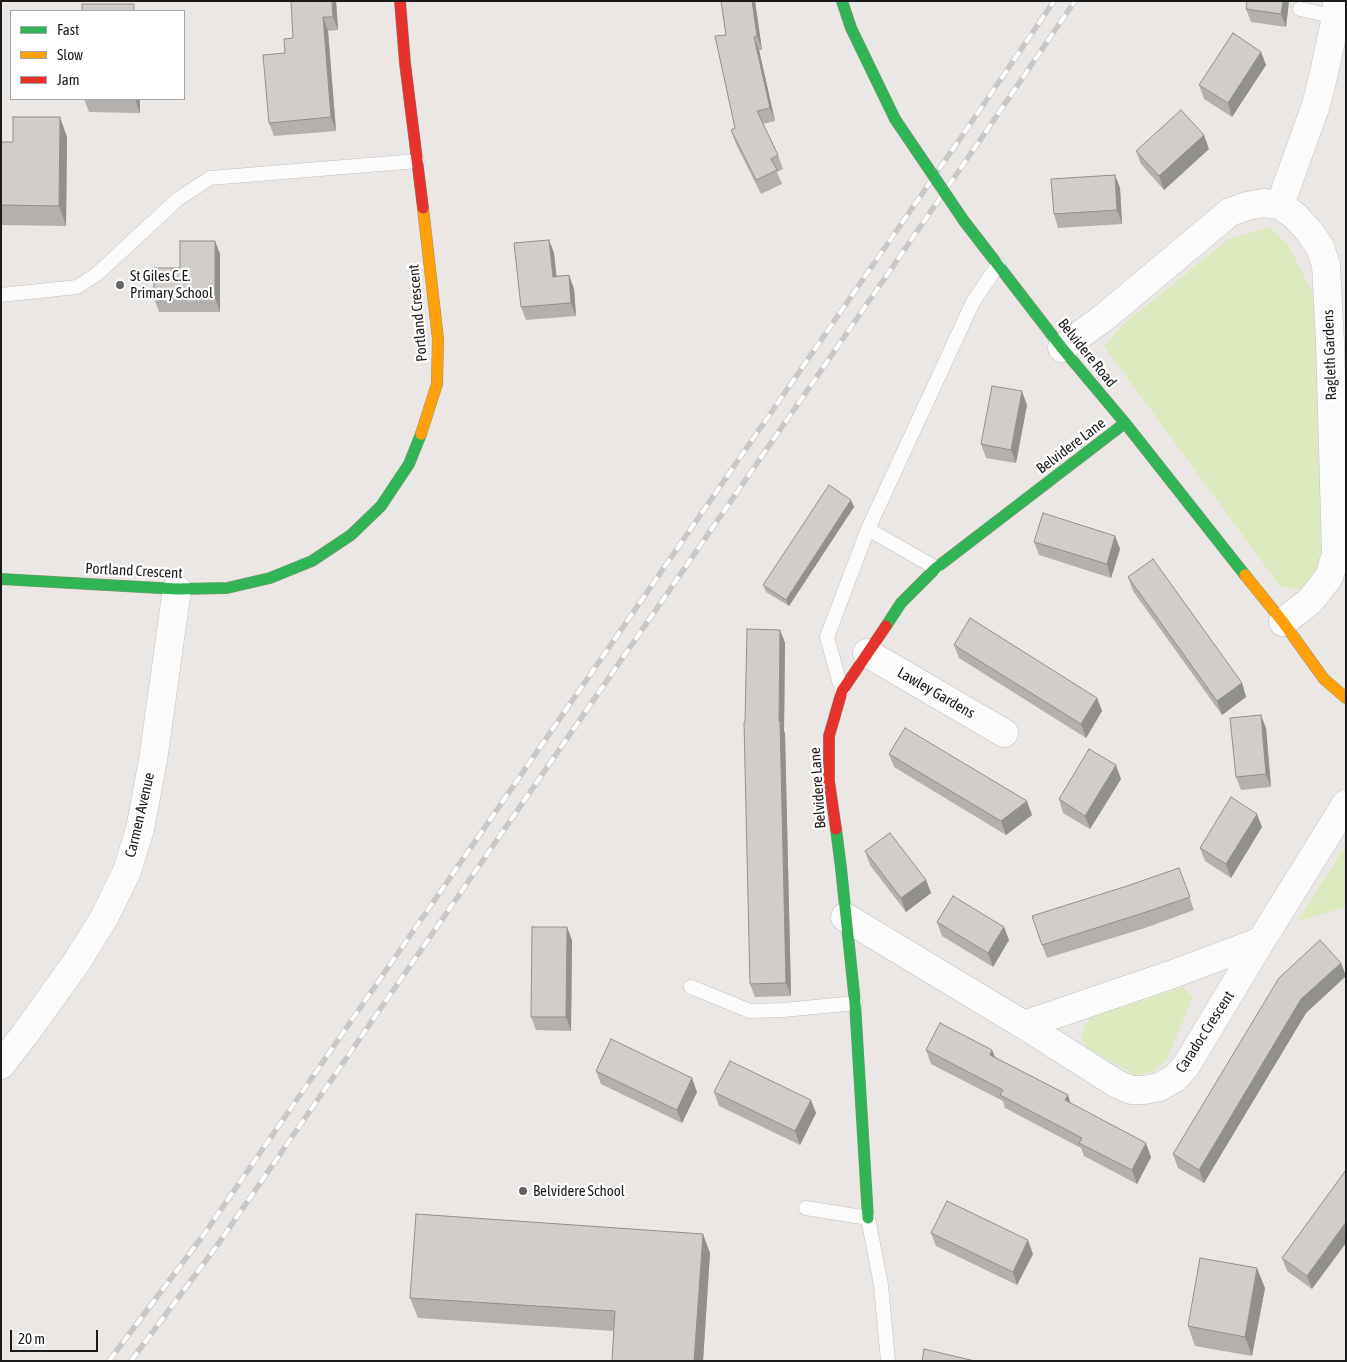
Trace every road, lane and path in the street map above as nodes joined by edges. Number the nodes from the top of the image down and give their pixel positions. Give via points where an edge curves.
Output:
1 (400, 1) edge
2 (842, 1) edge
3 (1300, 9) dead end
4 (1336, 9) edge
5 (417, 161) junction
6 (1280, 205) junction
7 (998, 265) junction
8 (1, 295) edge
9 (1062, 348) junction
10 (1125, 423) junction
11 (868, 529) junction
12 (936, 568) junction
13 (1, 579) edge
14 (177, 589) junction
15 (1283, 622) junction
16 (867, 653) junction
17 (842, 691) junction
18 (1346, 698) edge
19 (1004, 733) dead end
20 (1346, 804) edge
21 (845, 917) junction
22 (1261, 941) junction
23 (690, 987) dead end
24 (855, 1003) junction
25 (1024, 1025) junction
26 (1, 1066) edge
27 (806, 1208) dead end
28 (868, 1218) junction
29 (888, 1361) edge

1 - 5 street, Portland Crescent
2 - 7 street, Belvidere Road, bridge via 851,28 896,119 964,221
3 - 4 lane
4 - 6 street via 1316,105
5 - 8 lane via 210,178 178,199 97,274 77,288
5 - 14 street, Portland Crescent via 438,339 437,384 426,425 409,464 381,506 351,535 312,561 270,578 227,588
6 - 9 street via 1264,203 1230,212
6 - 15 street, Ragleth Gardens via 1309,231 1320,247 1326,265 1336,554 1329,577 1310,601
7 - 9 street, Belvidere Road
7 - 11 lane via 973,302
9 - 10 street, Belvidere Road
10 - 12 street, Belvidere Lane
10 - 15 street, Belvidere Road
11 - 12 lane
11 - 17 lane via 827,637
12 - 16 street, Belvidere Lane via 901,603
13 - 14 street, Portland Crescent
14 - 26 street, Carmen Avenue via 153,760 140,829 127,871 104,918
15 - 18 street, Belvidere Road via 1324,679
16 - 17 street, Belvidere Lane
16 - 19 street, Lawley Gardens
17 - 21 street, Belvidere Lane via 829,736 829,772
20 - 22 street, Caradoc Crescent
21 - 24 street, Belvidere Lane
21 - 25 street, Caradoc Crescent
22 - 25 street
22 - 25 street, Caradoc Crescent via 1186,1066 1175,1078 1159,1087 1131,1090 1117,1084
23 - 24 lane via 750,1011
24 - 28 street, Belvidere Lane
27 - 28 lane
28 - 29 lane via 881,1285

